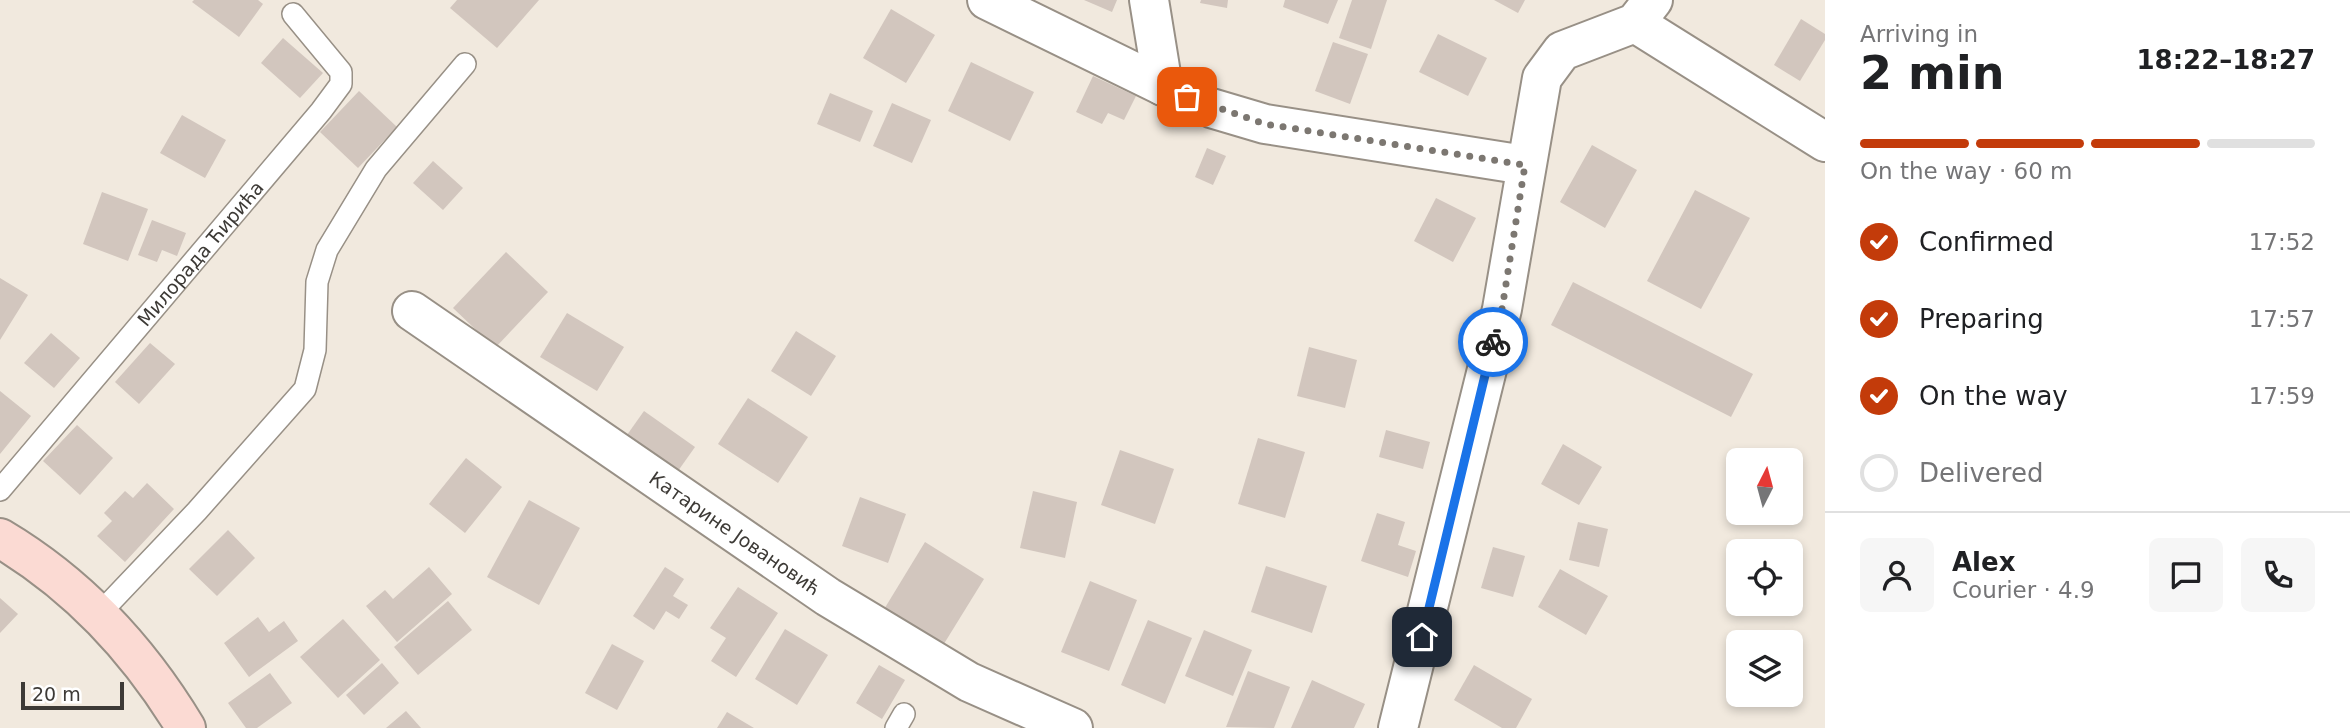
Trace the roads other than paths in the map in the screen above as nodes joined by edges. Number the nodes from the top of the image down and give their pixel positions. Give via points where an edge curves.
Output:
1 (987, 0) edge
2 (1149, 0) edge
3 (1644, 12) edge
4 (293, 15) dead end
5 (465, 64) dead end
6 (1163, 86) junction
7 (1825, 142) edge
8 (1525, 165) junction
9 (412, 311) dead end
10 (0, 489) edge
11 (0, 538) edge
12 (100, 613) junction
13 (186, 728) edge
14 (1073, 728) edge
15 (1398, 728) edge

1 - 6 street
2 - 6 street
3 - 7 street
3 - 8 street via 1598,39 1572,46 1554,60 1542,78
4 - 10 lane, Милорада Ћирића via 340,66 341,84
5 - 12 lane via 376,169 327,250 317,282 315,350 305,389
6 - 8 street via 1265,124
8 - 15 street via 1502,309
9 - 14 street, Катарине Јовановић via 828,597 959,676
11 - 12 street via 34,558
12 - 13 street via 148,668

